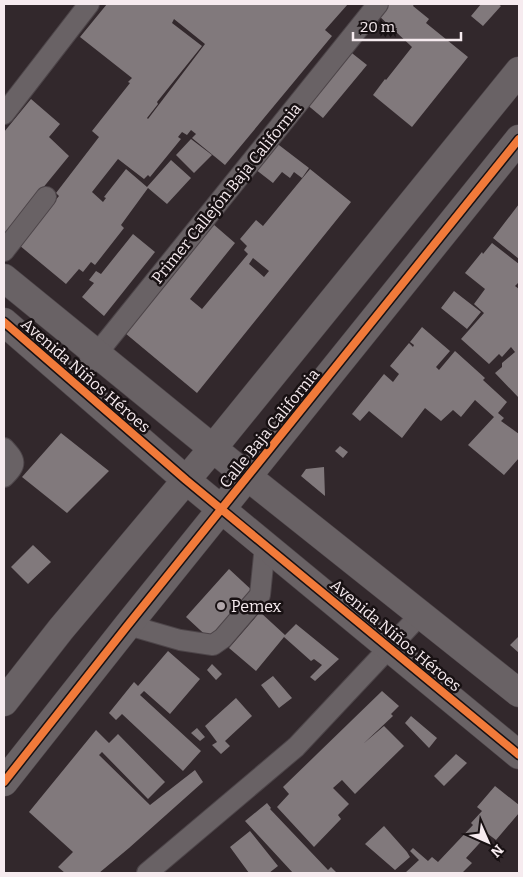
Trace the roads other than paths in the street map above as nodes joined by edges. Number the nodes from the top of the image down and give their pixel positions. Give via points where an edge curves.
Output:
1 (90, 4) edge
2 (378, 4) edge
3 (519, 71) edge
4 (4, 114) edge
5 (519, 139) edge
6 (46, 198) dead end
7 (4, 251) edge
8 (4, 278) edge
9 (4, 322) edge
10 (97, 353) junction
11 (74, 382) junction
12 (4, 448) edge
13 (213, 448) junction
14 (4, 477) edge
15 (248, 477) junction
16 (186, 480) junction
17 (222, 508) junction
18 (265, 545) junction
19 (420, 615) junction
20 (128, 624) junction
21 (391, 648) junction
22 (519, 693) edge
23 (4, 702) edge
24 (519, 754) edge
25 (4, 782) edge
26 (147, 873) edge

1 - 4 lane
2 - 10 lane, Primer Callejón Baja California
3 - 13 street, Calle Baja California
5 - 15 street, Calle Baja California
6 - 7 lane
8 - 10 street, Avenida Niños Héroes
9 - 11 street, Avenida Niños Héroes
10 - 11 lane, Primer Callejón Baja California
10 - 13 street, Avenida Niños Héroes
11 - 16 street, Avenida Niños Héroes
12 - 14 lane via 14,462
13 - 15 street, Avenida Niños Héroes
13 - 16 street, Calle Baja California
15 - 17 street, Calle Baja California
15 - 19 street, Avenida Niños Héroes
16 - 17 street, Avenida Niños Héroes
16 - 23 street, Calle Baja California
17 - 18 street, Avenida Niños Héroes
17 - 20 street, Calle Baja California
18 - 20 lane via 260,595 213,645 180,640
18 - 21 street, Avenida Niños Héroes
19 - 21 lane
19 - 22 street, Avenida Niños Héroes
20 - 25 street, Calle Baja California
21 - 24 street, Avenida Niños Héroes
21 - 26 lane via 296,747

